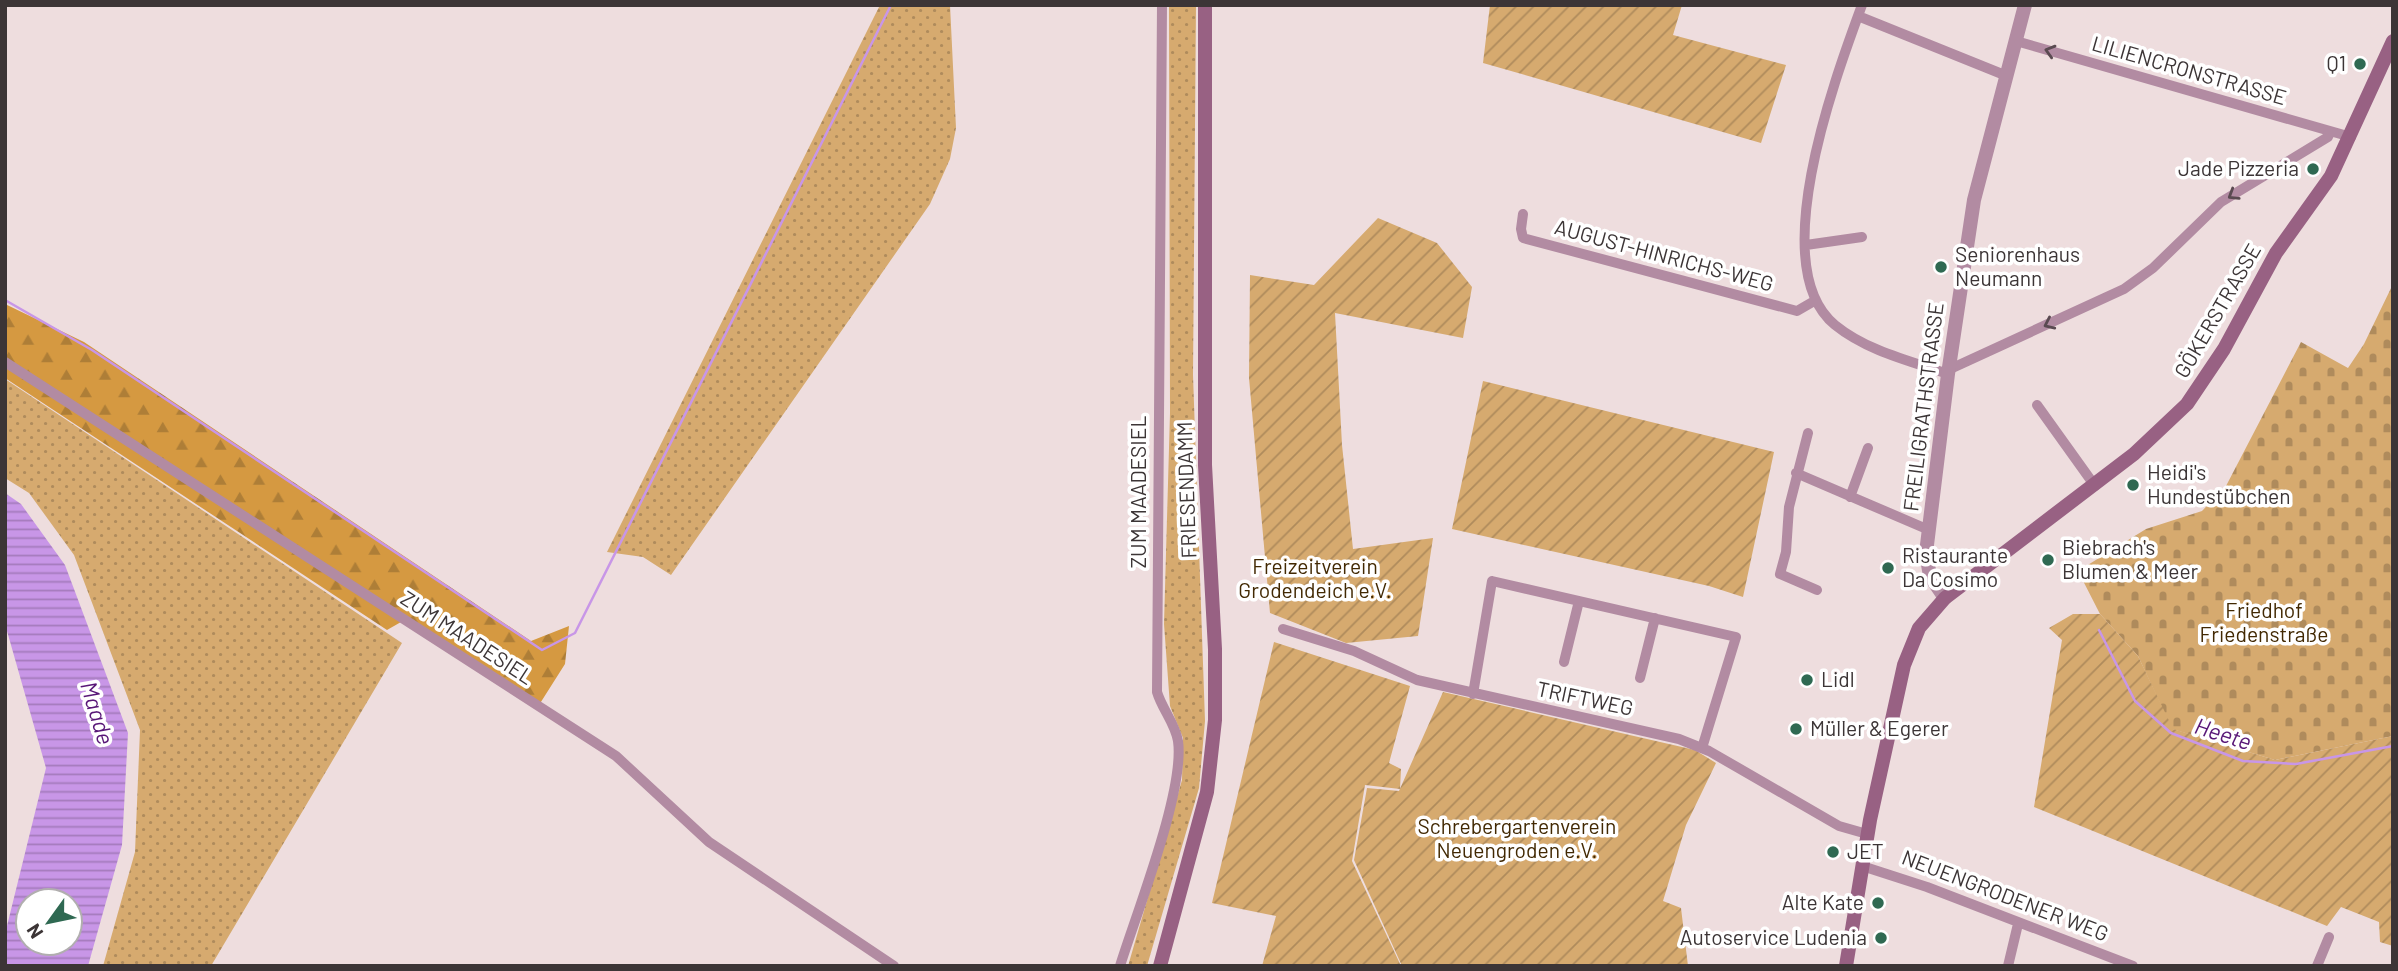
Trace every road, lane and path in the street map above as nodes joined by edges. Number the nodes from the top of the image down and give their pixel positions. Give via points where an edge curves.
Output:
1 (1162, 5) edge
2 (1205, 5) edge
3 (2025, 5) edge
4 (1860, 11) edge
5 (2016, 41) junction
6 (2393, 41) edge
7 (2007, 76) junction
8 (2330, 132) junction
9 (2351, 137) junction
10 (1523, 214) dead end
11 (1861, 237) dead end
12 (1806, 245) junction
13 (1816, 300) junction
14 (5, 362) edge
15 (1948, 372) junction
16 (2037, 405) dead end
17 (1808, 433) dead end
18 (1868, 448) dead end
19 (1796, 473) junction
20 (2095, 486) junction
21 (1850, 496) junction
22 (1929, 530) junction
23 (1817, 590) dead end
24 (1945, 598) junction
25 (1579, 601) junction
26 (1655, 618) junction
27 (1283, 629) dead end
28 (1564, 662) dead end
29 (1640, 677) dead end
30 (1473, 694) junction
31 (1702, 748) junction
32 (1867, 834) junction
33 (1862, 866) junction
34 (2018, 924) junction
35 (2329, 937) dead end
36 (894, 966) edge
37 (1119, 966) edge
38 (1160, 966) edge
39 (1846, 966) edge
40 (2008, 966) edge
41 (2133, 966) edge
42 (2318, 966) edge

1 - 37 street, ZUM MAADESIEL via 1157,692 1178,746 1170,802
2 - 38 main road, FRIESENDAMM via 1205,465 1216,649 1215,720 1207,792
3 - 5 street, FREILIGRATHSTRASSE
4 - 7 street
4 - 12 street via 1835,77 1810,181
5 - 7 street, FREILIGRATHSTRASSE
8 -> 5 street, LILIENCRONSTRASSE
6 - 9 main road, GÖKERSTRASSE
7 - 15 street, FREILIGRATHSTRASSE via 1974,200
8 - 9 street, LILIENCRONSTRASSE
8 -> 15 street via 2329,137 2221,202 2153,268 2123,289
9 - 20 main road, GÖKERSTRASSE via 2187,404
10 - 13 street, AUGUST-HINRICHS-WEG via 1523,238 1797,311
11 - 12 street
12 - 13 street via 1806,267
13 - 15 street via 1835,325 1879,351
14 - 36 street, ZUM MAADESIEL via 616,757 709,842
15 - 22 street, FREILIGRATHSTRASSE
16 - 20 street
17 - 19 street
18 - 21 street
19 - 21 street
19 - 23 street via 1780,574
20 - 24 main road, GÖKERSTRASSE
21 - 22 street
22 - 24 street, FREILIGRATHSTRASSE via 1927,565
24 - 32 main road via 1919,628 1904,664
25 - 26 street
25 - 28 street
25 - 30 street via 1492,581
26 - 29 street
26 - 31 street via 1736,637
27 - 30 street, TRIFTWEG via 1354,651 1417,680
30 - 31 street, TRIFTWEG
31 - 32 street, TRIFTWEG via 1839,826
32 - 33 main road
33 - 34 street, NEUENGRODENER WEG
33 - 39 main road
34 - 40 street
34 - 41 street, NEUENGRODENER WEG
35 - 42 street

